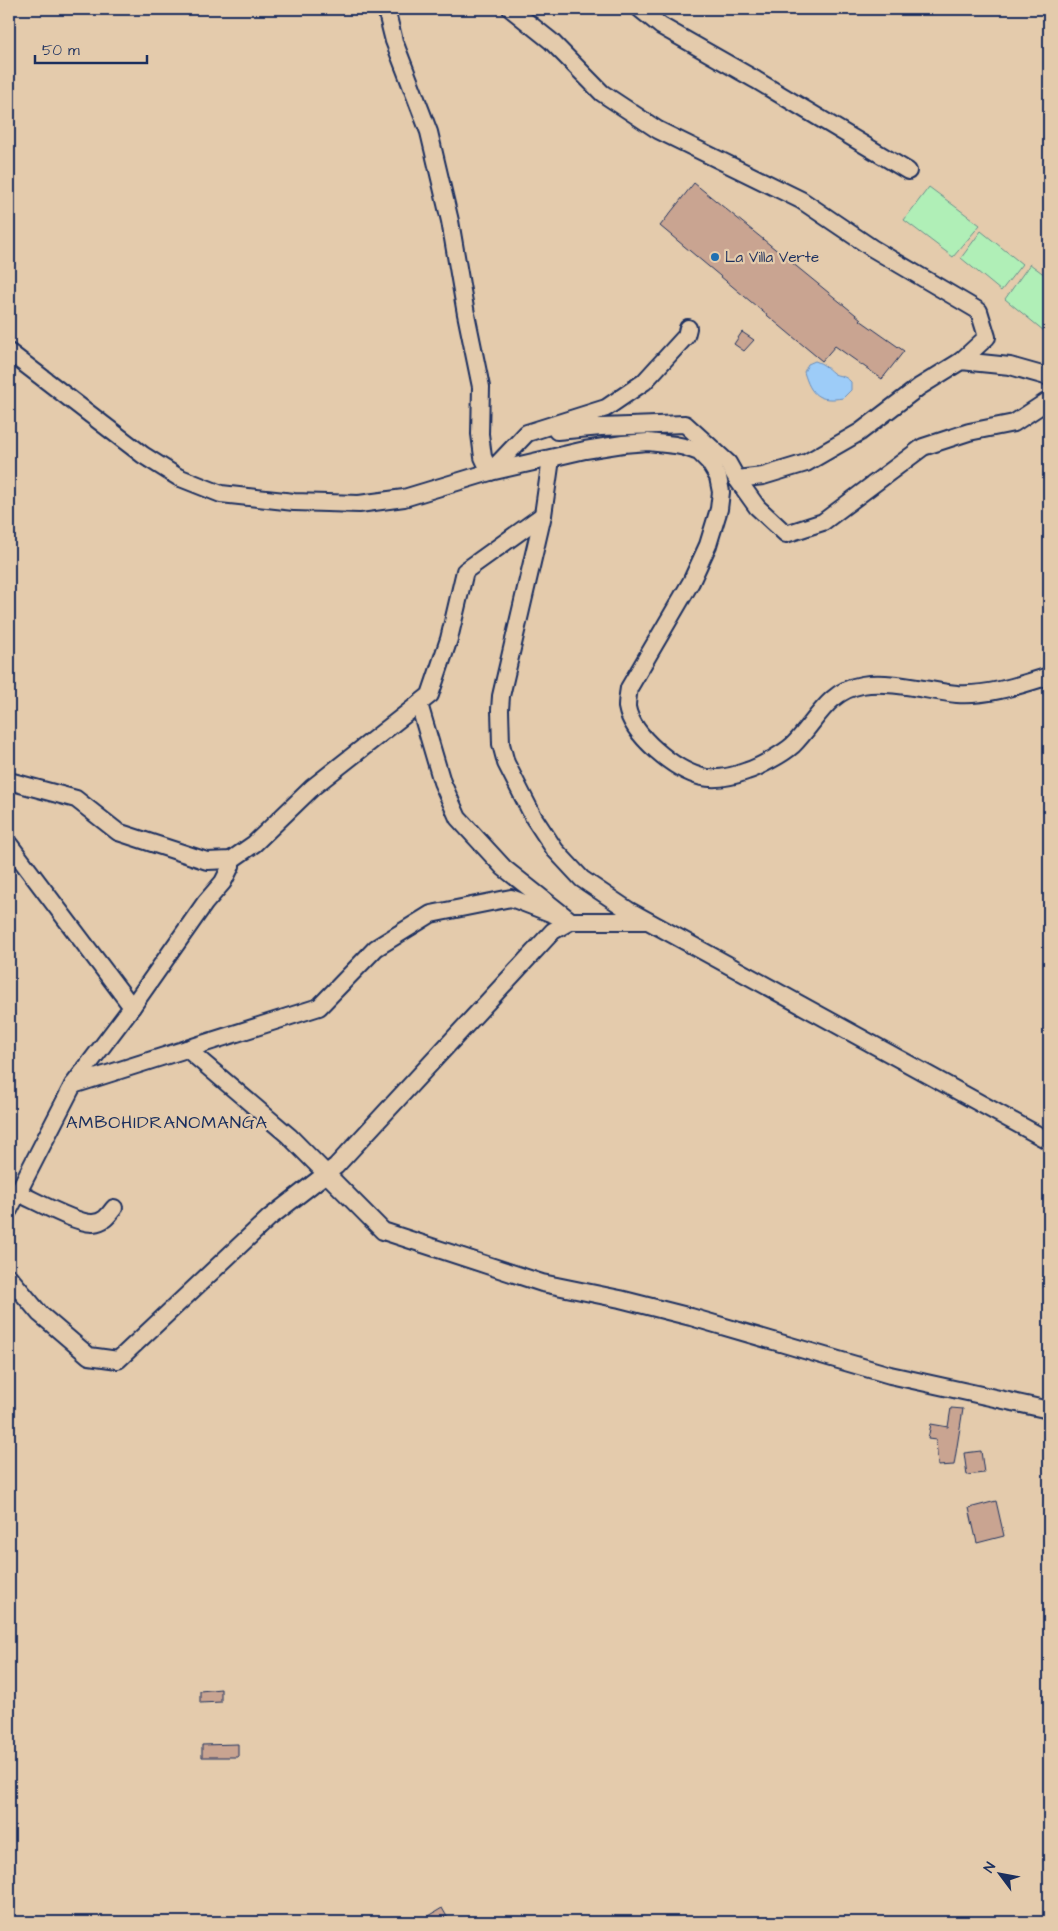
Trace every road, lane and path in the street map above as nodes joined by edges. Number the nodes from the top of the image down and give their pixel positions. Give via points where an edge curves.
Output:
1 (386, 9) edge
2 (511, 9) edge
3 (640, 9) edge
4 (908, 171) dead end
5 (688, 328) dead end
6 (9, 352) edge
7 (961, 361) junction
8 (1049, 377) edge
9 (1049, 400) edge
10 (527, 433) junction
11 (551, 458) junction
12 (490, 472) junction
13 (737, 479) junction
14 (543, 515) junction
15 (1049, 676) edge
16 (419, 704) junction
17 (9, 781) edge
18 (9, 844) edge
19 (231, 860) junction
20 (571, 921) junction
21 (649, 921) junction
22 (132, 1007) junction
23 (187, 1049) junction
24 (73, 1085) junction
25 (1049, 1141) edge
26 (326, 1174) junction
27 (18, 1193) junction
28 (114, 1208) dead end
29 (9, 1210) edge
30 (9, 1277) edge
31 (1049, 1410) edge

1 - 12 street via 394,41 429,132 450,221 481,387 483,457
2 - 7 street via 551,41 602,93 658,130 801,200 872,248 979,311 987,337
3 - 4 street via 661,26
5 - 10 street via 686,336 644,382 606,408
6 - 12 street via 143,455 178,477 221,494 294,502 359,504 404,498
7 - 8 street via 1010,366
7 - 13 street via 919,387 860,432 806,463 763,476
9 - 13 street via 1014,423 969,432 923,447 823,522 786,534 757,507
10 - 12 street
10 - 13 street via 685,424 728,463
11 - 12 street
11 - 14 street
11 - 15 street via 623,444 648,442 686,446 709,462 718,477 721,492 719,509 708,544 691,582 629,688 627,706 636,728 664,756 686,771 722,778 765,762 792,746 827,702 848,688 873,684 958,694 976,693 1011,688
14 - 16 street via 465,572 449,639 430,695
14 - 21 street via 501,696 501,744 506,763 534,818 555,850 582,879
16 - 19 street via 313,787 254,844
16 - 20 street via 442,782 458,818 504,868
17 - 19 street via 76,800 118,832 207,861
18 - 22 street
19 - 22 street via 223,882
20 - 21 street
20 - 23 street via 511,898 431,914 376,948 319,1007
20 - 26 street via 553,931
21 - 25 street
22 - 24 street
23 - 24 street
23 - 26 street via 289,1136
24 - 27 street
26 - 30 street via 269,1218 118,1360 89,1356 40,1314
26 - 31 street via 382,1231 542,1284 682,1315 890,1375
27 - 28 street via 92,1223 106,1219
27 - 29 street

